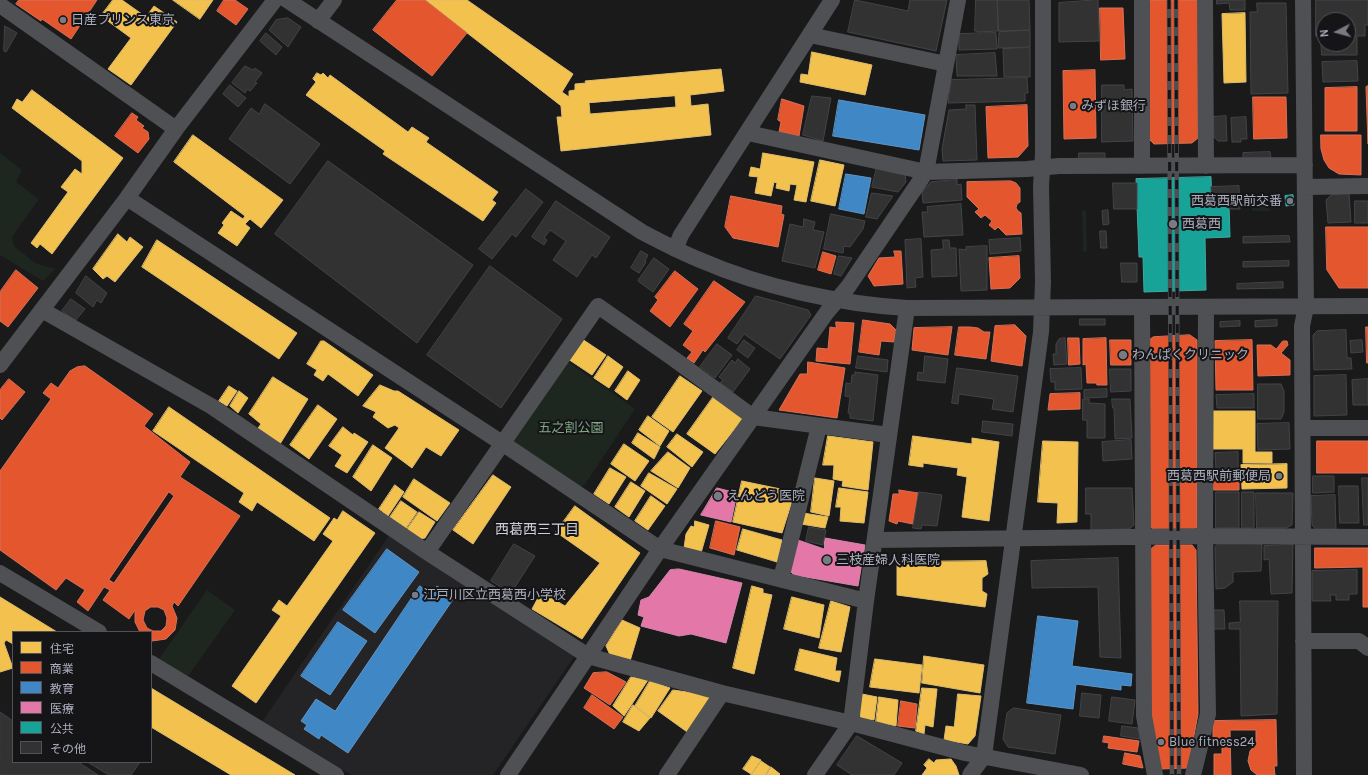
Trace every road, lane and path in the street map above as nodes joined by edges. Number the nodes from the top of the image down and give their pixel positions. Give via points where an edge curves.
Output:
1 (275, 0) edge
2 (287, 0) edge
3 (334, 0) edge
4 (832, 0) edge
5 (958, 0) edge
6 (1043, 0) edge
7 (1142, 0) edge
8 (1205, 0) edge
9 (1304, 0) edge
10 (0, 5) edge
11 (318, 21) junction
12 (810, 35) junction
13 (946, 64) junction
14 (176, 129) junction
15 (748, 132) junction
16 (1305, 165) junction
17 (1142, 166) junction
18 (1206, 166) junction
19 (1043, 168) junction
20 (926, 172) junction
21 (1368, 186) edge
22 (1305, 187) junction
23 (127, 198) junction
24 (675, 249) junction
25 (837, 300) junction
26 (1368, 306) edge
27 (1142, 307) junction
28 (1206, 307) junction
29 (1306, 307) junction
30 (906, 308) junction
31 (1043, 308) junction
32 (42, 310) junction
33 (0, 365) edge
34 (753, 417) junction
35 (820, 426) junction
36 (1303, 428) junction
37 (1368, 428) edge
38 (889, 435) junction
39 (502, 444) junction
40 (1205, 536) junction
41 (1143, 537) junction
42 (1302, 537) junction
43 (1368, 537) edge
44 (1014, 539) junction
45 (875, 540) junction
46 (660, 548) junction
47 (427, 552) junction
48 (0, 572) edge
49 (781, 579) junction
50 (866, 601) junction
51 (97, 631) edge
52 (1303, 641) junction
53 (1368, 648) edge
54 (588, 656) junction
55 (152, 664) edge
56 (722, 693) junction
57 (851, 723) junction
58 (984, 756) junction
59 (336, 775) edge
60 (508, 775) edge
61 (667, 775) edge
62 (815, 775) edge
63 (970, 775) edge
64 (1081, 775) edge
65 (1155, 775) edge
66 (1194, 775) edge
67 (1304, 775) edge

1 - 14 street
2 - 11 street
3 - 11 street
4 - 12 street
5 - 13 street
6 - 19 street
7 - 17 street
8 - 18 street
9 - 16 street
10 - 14 street
11 - 24 street via 613,214
12 - 13 street
12 - 15 street
13 - 20 street
14 - 23 street
15 - 20 street
15 - 24 street via 681,235
16 - 18 street
16 - 22 street
17 - 18 street
17 - 19 street
19 - 20 street
19 - 31 street
20 - 25 street
21 - 22 street
22 - 29 street
23 - 32 street
23 - 39 street
24 - 25 street via 733,273
25 - 30 street
25 - 34 street
26 - 29 street
27 - 28 street
27 - 31 street
27 - 41 street
28 - 29 street
28 - 40 street
29 - 36 street via 1302,326
30 - 31 street
30 - 38 street
31 - 44 street
32 - 33 street
32 - 47 street via 211,406
34 - 35 street
34 - 39 street via 598,306
34 - 46 street
35 - 38 street
35 - 49 street
36 - 37 street
36 - 42 street
38 - 45 street
39 - 46 street
39 - 47 street
40 - 41 street
40 - 42 street
40 - 66 street via 1208,714
41 - 44 street
41 - 65 street via 1144,716
42 - 43 street
42 - 52 street
44 - 45 street
44 - 58 street
45 - 50 street
46 - 49 street
46 - 54 street
47 - 54 street
48 - 51 street
49 - 50 street
50 - 57 street
52 - 53 street via 1359,641
52 - 67 street
54 - 56 street
54 - 60 street
55 - 59 street
56 - 57 street
56 - 61 street
57 - 58 street
57 - 62 street
58 - 63 street
58 - 64 street

